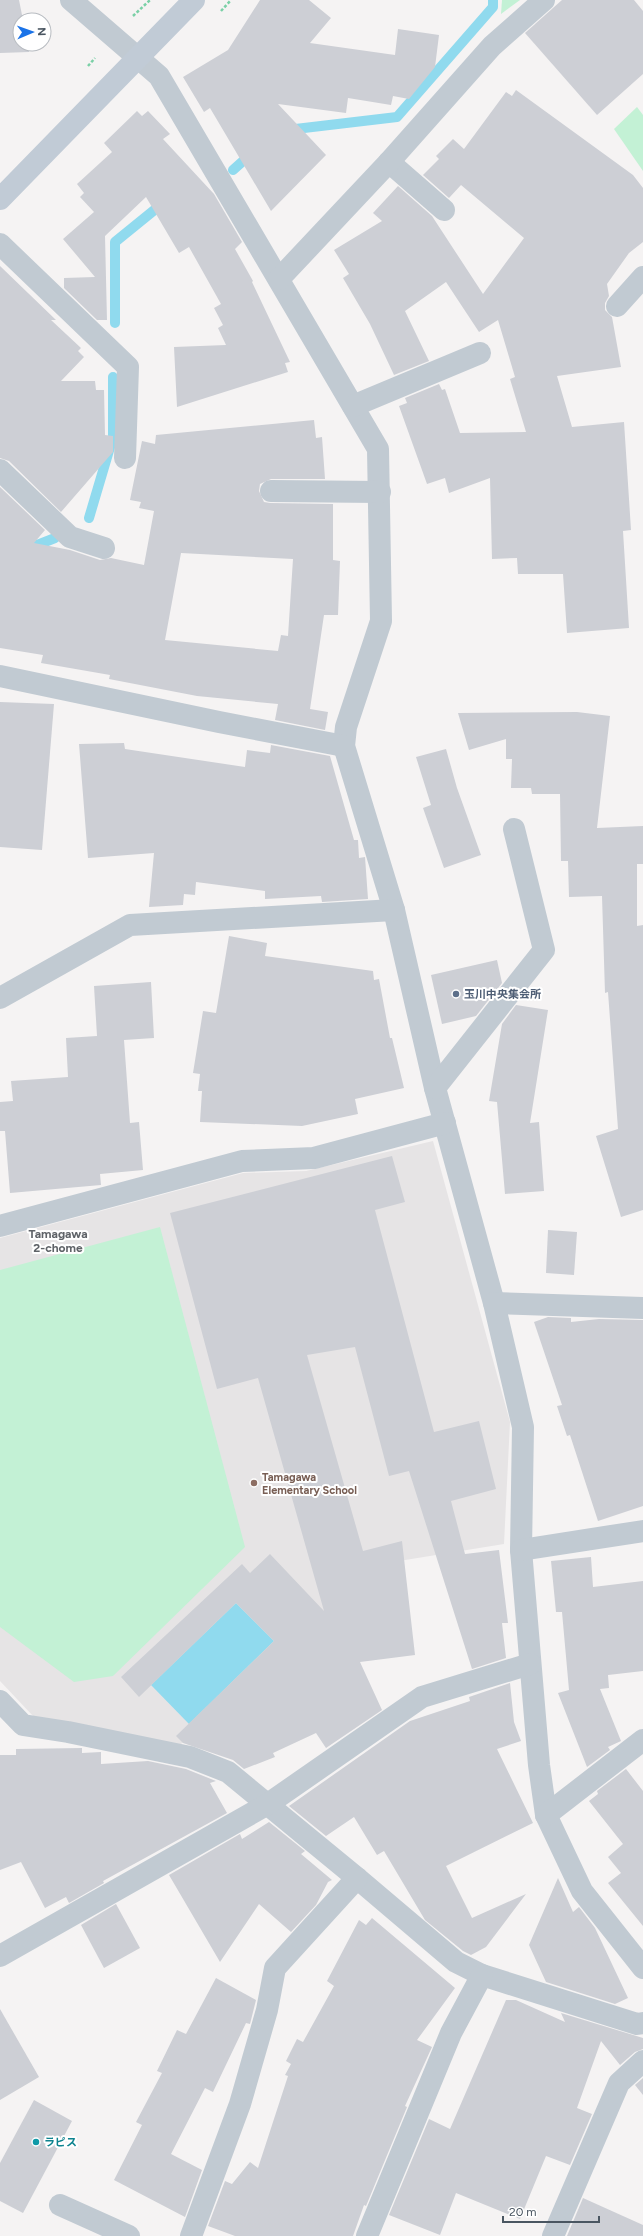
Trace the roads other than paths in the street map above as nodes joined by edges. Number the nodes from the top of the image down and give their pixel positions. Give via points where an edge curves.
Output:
1 (71, 0) edge
2 (194, 0) edge
3 (544, 0) edge
4 (138, 56) junction
5 (389, 162) junction
6 (0, 199) edge
7 (444, 210) dead end
8 (0, 244) edge
9 (643, 277) edge
10 (279, 279) junction
11 (618, 306) dead end
12 (480, 353) dead end
13 (353, 406) junction
14 (125, 458) dead end
15 (0, 470) edge
16 (271, 491) dead end
17 (380, 492) junction
18 (104, 548) dead end
19 (0, 676) edge
20 (344, 746) junction
21 (514, 829) dead end
22 (394, 910) junction
23 (0, 998) edge
24 (435, 1088) junction
25 (445, 1124) junction
26 (0, 1226) edge
27 (494, 1303) junction
28 (643, 1308) edge
29 (643, 1531) edge
30 (521, 1550) junction
31 (530, 1664) junction
32 (0, 1700) edge
33 (643, 1740) edge
34 (268, 1804) junction
35 (546, 1815) junction
36 (357, 1878) junction
37 (639, 1955) edge
38 (0, 1956) edge
39 (482, 1975) junction
40 (643, 2023) edge
41 (643, 2061) edge
42 (60, 2205) dead end
43 (129, 2236) edge
44 (191, 2236) edge
45 (368, 2236) edge
46 (553, 2236) edge

1 - 4 street
2 - 4 street
3 - 5 street via 492,46
4 - 6 street
4 - 10 street via 159,76
5 - 7 street
5 - 10 street
8 - 14 street via 128,367
9 - 11 street
10 - 13 street
12 - 13 street
13 - 17 street via 378,449
15 - 18 street via 70,537
16 - 17 street
17 - 20 street via 381,621 346,726
19 - 20 street
20 - 22 street
21 - 24 street via 544,950
22 - 23 street via 130,925
22 - 24 street
24 - 25 street
25 - 26 street via 314,1158 242,1161
25 - 27 street
27 - 28 street
27 - 30 street via 523,1427
29 - 30 street
30 - 31 street
31 - 34 street via 422,1697
31 - 35 street
32 - 34 street via 23,1725 190,1757 228,1772
33 - 35 street
34 - 36 street
34 - 38 street
35 - 37 street via 582,1891
36 - 39 street via 456,1962
36 - 44 street via 275,1968 267,2010 240,2104
39 - 40 street via 637,2024
39 - 45 street via 451,2033
41 - 46 street via 619,2083
42 - 43 street

